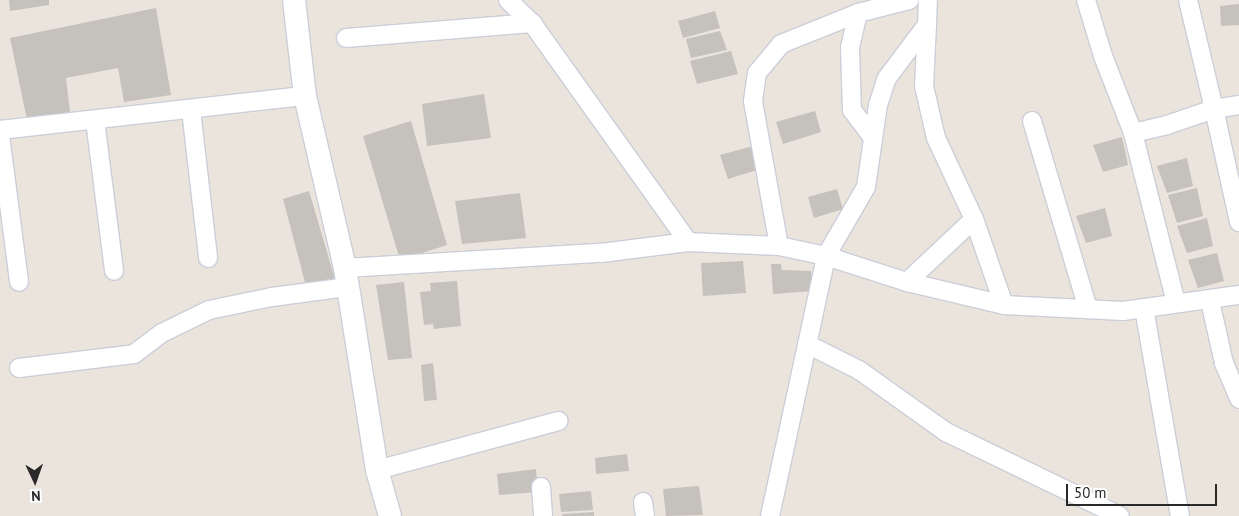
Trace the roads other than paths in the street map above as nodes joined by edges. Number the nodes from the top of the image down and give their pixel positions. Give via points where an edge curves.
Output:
1 (294, 0) edge
2 (508, 0) edge
3 (909, 0) edge
4 (928, 0) edge
5 (1086, 0) edge
6 (1188, 0) edge
7 (858, 13) junction
8 (532, 23) junction
9 (927, 25) junction
10 (346, 38) dead end
11 (305, 96) junction
12 (1239, 105) edge
13 (1214, 109) junction
14 (191, 110) junction
15 (95, 120) junction
16 (1032, 121) dead end
17 (0, 130) edge
18 (1133, 133) junction
19 (0, 135) edge
20 (872, 137) junction
21 (974, 218) junction
22 (1239, 222) edge
23 (688, 242) junction
24 (779, 246) junction
25 (826, 256) junction
26 (208, 258) dead end
27 (114, 271) dead end
28 (346, 278) junction
29 (19, 282) dead end
30 (907, 282) junction
31 (1239, 295) edge
32 (1210, 301) junction
33 (1176, 303) junction
34 (1004, 306) junction
35 (1144, 308) junction
36 (1088, 309) junction
37 (807, 344) junction
38 (19, 368) dead end
39 (1239, 399) edge
40 (559, 421) dead end
41 (377, 470) junction
42 (541, 487) dead end
43 (390, 516) edge
44 (543, 516) edge
45 (770, 516) edge
46 (1120, 516) edge
47 (1180, 516) edge

1 - 11 street
2 - 8 street
3 - 7 street
4 - 9 street
5 - 18 street via 1103,56
6 - 13 street
7 - 20 street via 850,48 851,102 861,126
7 - 24 street via 781,44 757,73 753,101
8 - 10 street
8 - 23 street
9 - 20 street via 887,78
9 - 21 street via 924,86 936,138
11 - 14 street
11 - 28 street
12 - 13 street
13 - 18 street
13 - 22 street
14 - 15 street
14 - 26 street
15 - 17 street
15 - 27 street
16 - 36 street
18 - 33 street
19 - 29 street
20 - 25 street via 866,187
21 - 30 street
21 - 34 street
23 - 24 street
23 - 28 street
24 - 25 street
25 - 30 street
25 - 37 street
28 - 38 street via 209,310 162,333 134,354
28 - 41 street
30 - 34 street
31 - 32 street
32 - 33 street
32 - 39 street via 1224,363
33 - 35 street
34 - 36 street
35 - 36 street via 1123,311
35 - 47 street
37 - 45 street
37 - 46 street via 859,370 946,432
40 - 41 street
41 - 43 street
42 - 44 street

